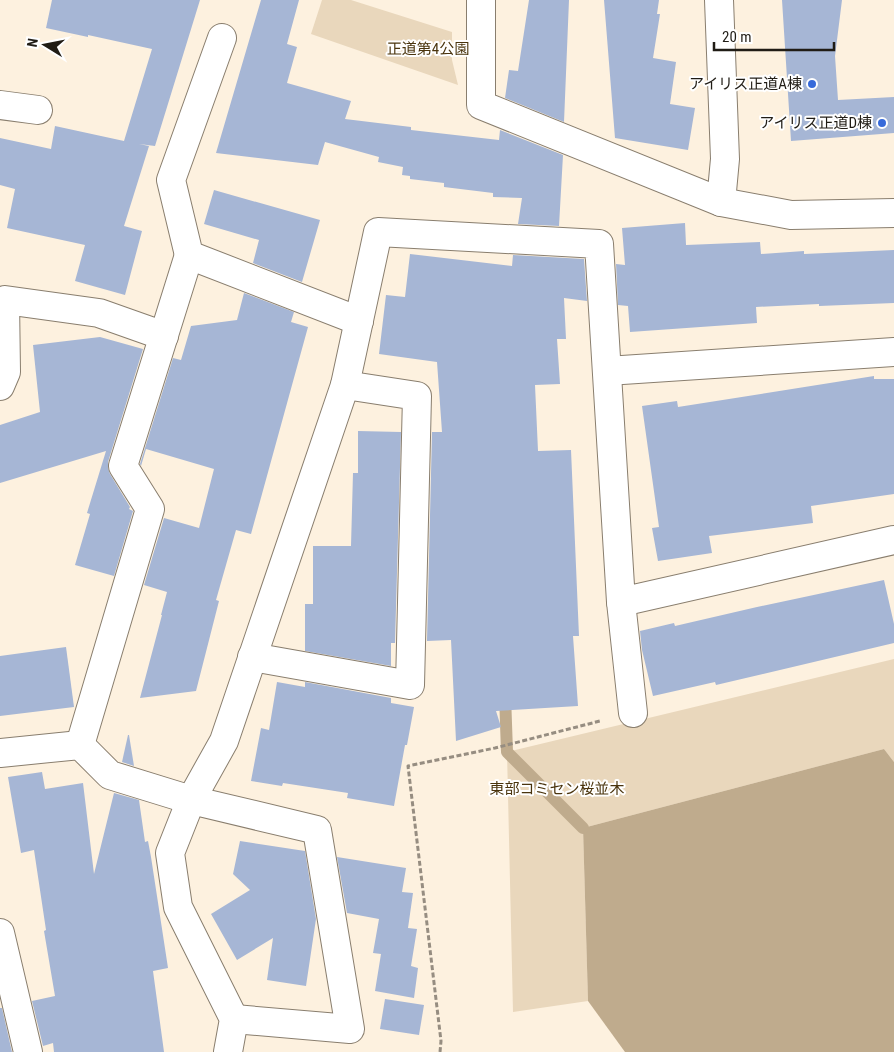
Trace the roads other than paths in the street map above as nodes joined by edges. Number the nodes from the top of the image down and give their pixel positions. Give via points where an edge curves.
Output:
1 (481, 0) edge
2 (719, 0) edge
3 (222, 38) dead end
4 (0, 104) edge
5 (38, 110) dead end
6 (721, 202) junction
7 (894, 213) edge
8 (189, 255) junction
9 (359, 321) junction
10 (164, 336) junction
11 (894, 352) edge
12 (607, 371) junction
13 (345, 385) junction
14 (0, 386) edge
15 (894, 540) edge
16 (620, 602) junction
17 (252, 657) junction
18 (634, 713) road end
19 (80, 745) junction
20 (0, 753) edge
21 (191, 800) junction
22 (0, 933) edge
23 (234, 1019) junction
24 (28, 1052) edge
25 (228, 1052) edge

1 - 6 street via 481,104
2 - 6 street via 725,159
3 - 8 street via 170,180
4 - 5 street
6 - 7 street via 790,215
8 - 9 street
8 - 10 street
9 - 12 street via 378,232 600,244
9 - 13 street
10 - 14 street via 99,313 5,300 6,372
10 - 19 street via 123,466 150,509
11 - 12 street
12 - 16 street
13 - 17 street
13 - 17 street via 417,396 410,686
15 - 16 street
16 - 18 street
17 - 21 street via 224,741
19 - 20 street
19 - 21 street via 110,775
21 - 23 street via 170,853 178,907
21 - 23 street via 317,830 350,1029
22 - 24 street
23 - 25 street

